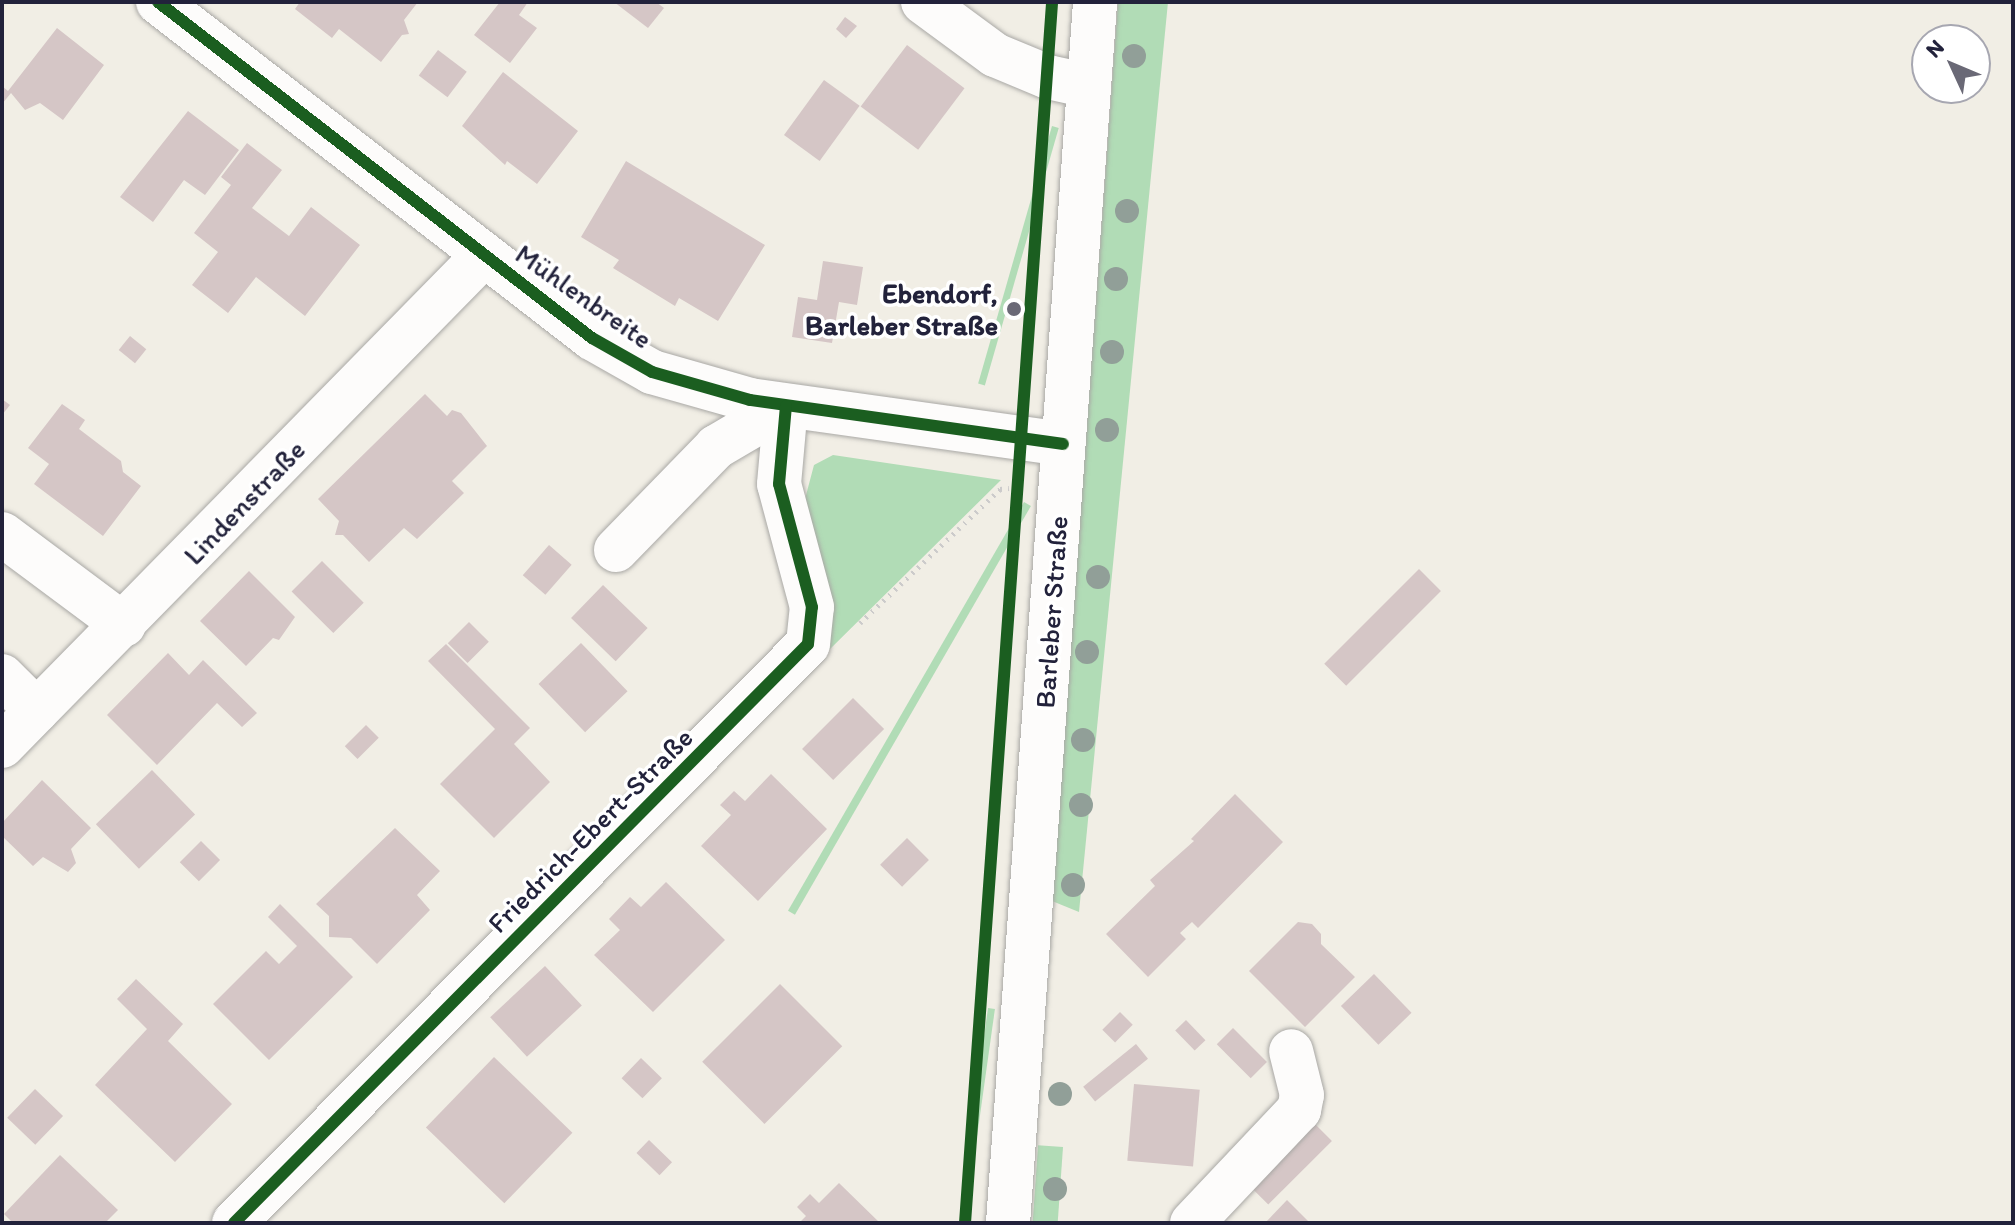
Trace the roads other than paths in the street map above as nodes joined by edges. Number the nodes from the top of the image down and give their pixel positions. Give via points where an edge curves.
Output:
1 (158, 2) edge
2 (923, 2) edge
3 (1095, 2) edge
4 (1089, 86) junction
5 (484, 255) junction
6 (786, 406) junction
7 (1063, 444) junction
8 (2, 534) edge
9 (616, 550) dead end
10 (124, 625) junction
11 (2, 676) edge
12 (37, 711) junction
13 (2, 746) edge
14 (1291, 1051) dead end
15 (234, 1223) edge
16 (1008, 1223) edge
17 (1192, 1223) edge

1 - 5 street, Mühlenbreite
2 - 4 street via 995,55 1048,77
3 - 4 street, Barleber Straße
4 - 7 street, Barleber Straße
5 - 6 street, Mühlenbreite via 592,338 652,372 706,391
5 - 10 street, Lindenstraße
6 - 7 street, Mühlenbreite
6 - 9 street via 716,447
6 - 15 street, Friedrich-Ebert-Straße via 779,484 812,607 808,644
7 - 16 street, Barleber Straße
8 - 10 street
10 - 12 street, Lindenstraße
11 - 12 street
12 - 13 street, Lindenstraße
14 - 17 street via 1302,1095 1299,1110

